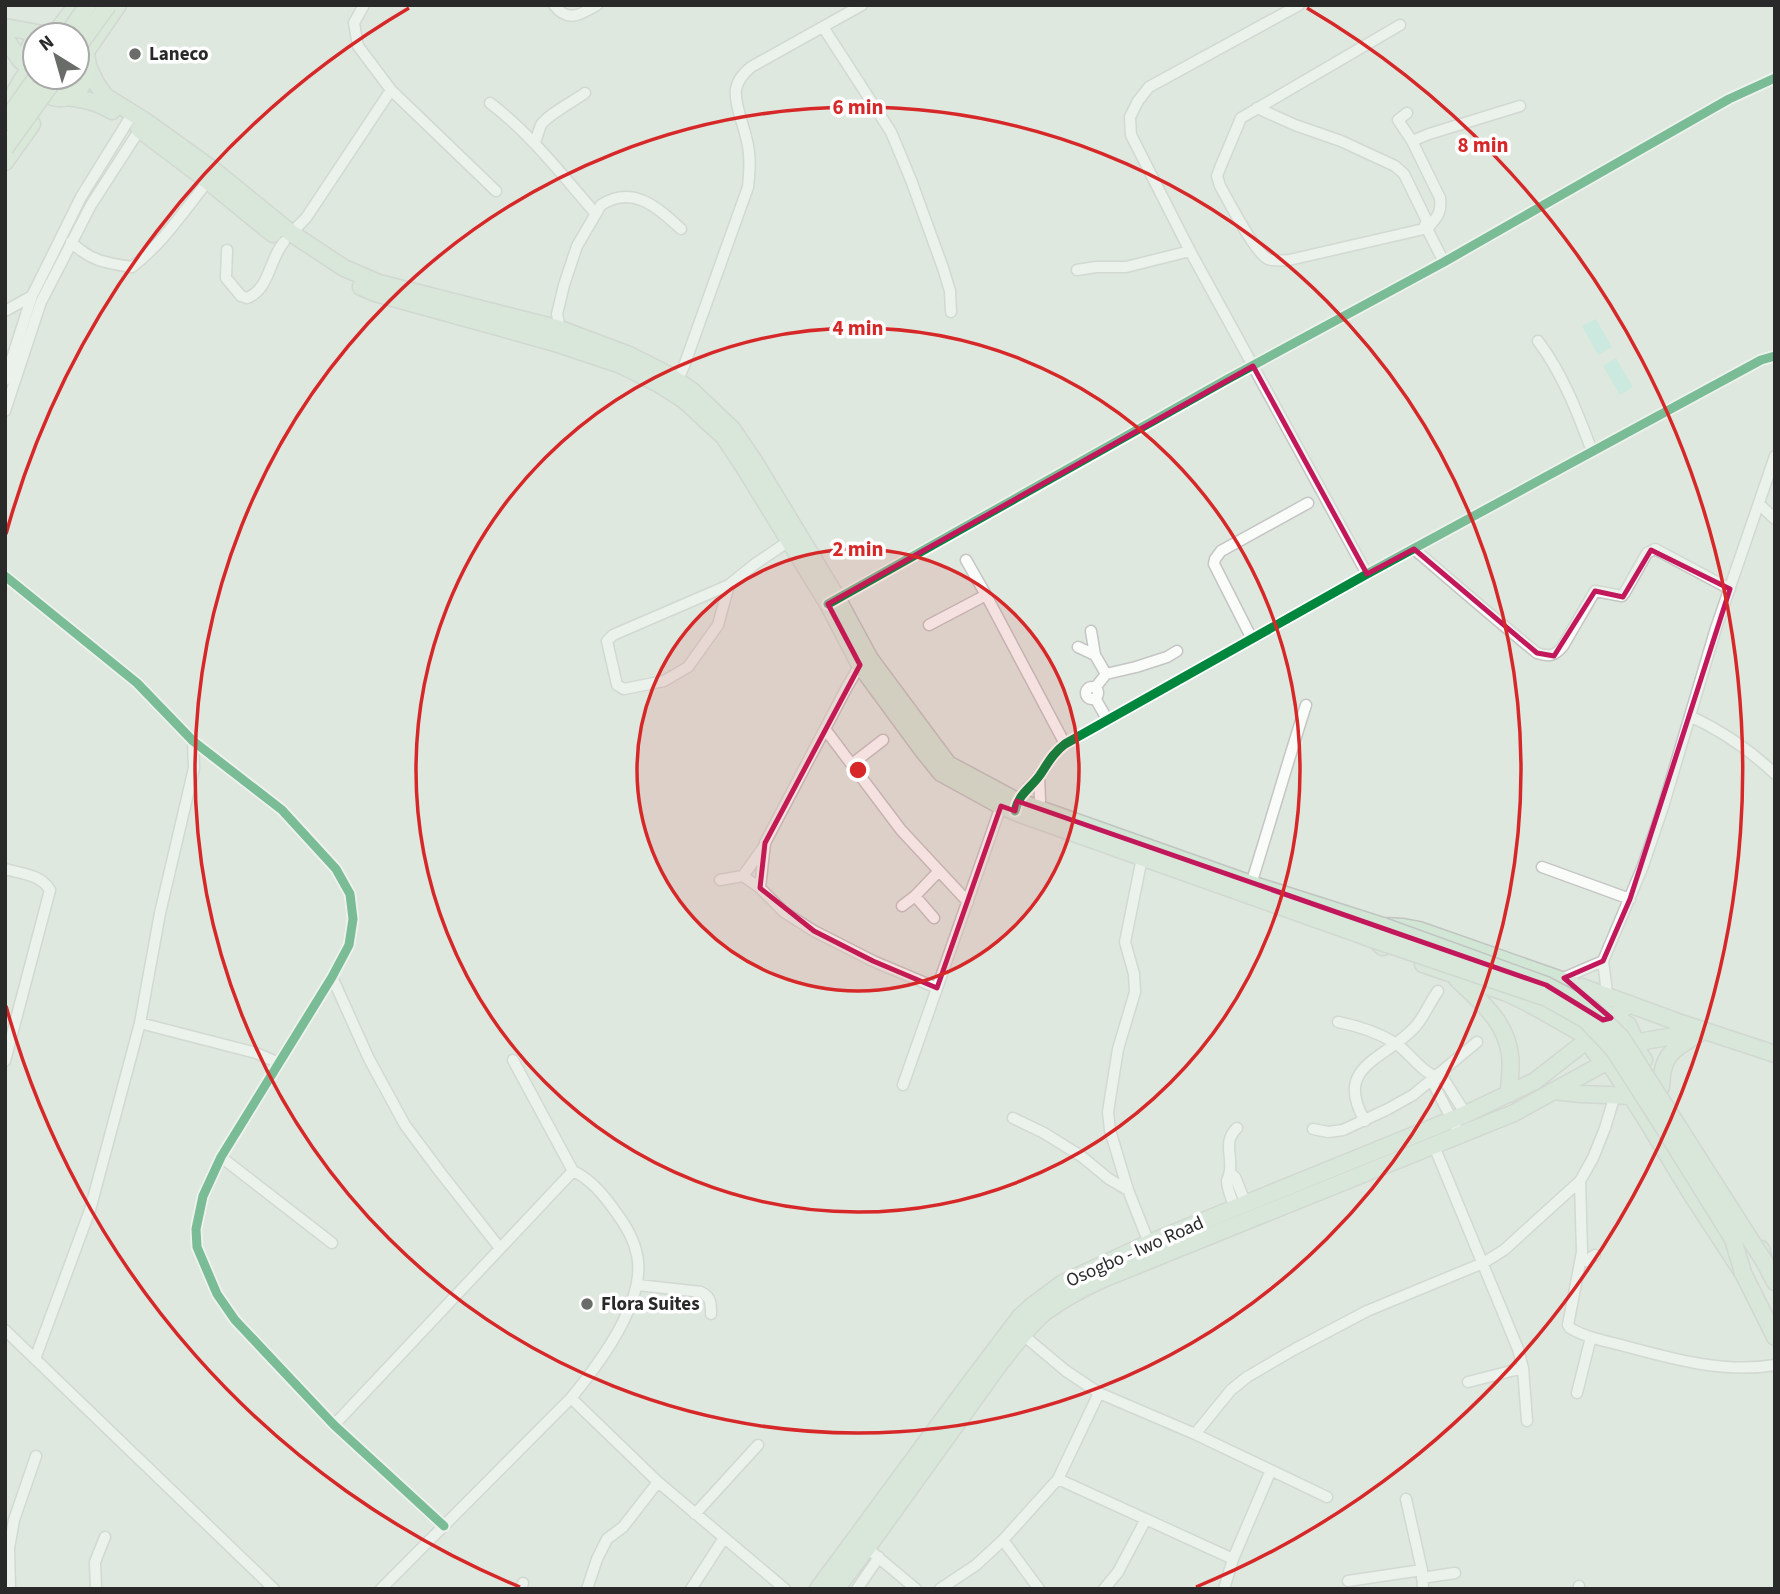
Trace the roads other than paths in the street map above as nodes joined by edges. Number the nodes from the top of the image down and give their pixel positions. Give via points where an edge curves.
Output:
1 (77, 5) edge
2 (88, 5) edge
3 (108, 5) edge
4 (118, 5) edge
5 (364, 5) edge
6 (554, 5) edge
7 (597, 5) edge
8 (862, 5) edge
9 (1299, 5) edge
10 (64, 21) edge
11 (69, 21) edge
12 (1400, 25) dead end
13 (823, 27) junction
14 (91, 36) edge
15 (5, 38) edge
16 (91, 40) edge
17 (21, 61) edge
18 (91, 72) edge
19 (1775, 78) edge
20 (21, 89) edge
21 (391, 90) junction
22 (23, 91) edge
23 (34, 91) edge
24 (46, 91) edge
25 (75, 91) edge
26 (585, 93) dead end
27 (57, 98) junction
28 (490, 103) dead end
29 (1520, 106) dead end
30 (1256, 108) junction
31 (5, 109) edge
32 (1407, 113) dead end
33 (137, 121) junction
34 (5, 122) edge
35 (1412, 141) junction
36 (535, 142) junction
37 (5, 148) edge
38 (5, 162) edge
39 (208, 181) junction
40 (496, 191) dead end
41 (596, 214) junction
42 (1427, 227) junction
43 (681, 229) dead end
44 (287, 238) junction
45 (72, 242) junction
46 (227, 250) dead end
47 (1190, 251) junction
48 (1444, 262) junction
49 (1077, 270) dead end
50 (32, 296) junction
51 (5, 310) edge
52 (951, 312) dead end
53 (560, 329) junction
54 (1538, 341) dead end
55 (1775, 356) edge
56 (1253, 366) junction
57 (5, 380) edge
58 (675, 386) junction
59 (5, 411) edge
60 (1592, 451) junction
61 (1775, 456) edge
62 (1308, 503) dead end
63 (1759, 504) junction
64 (1775, 519) edge
65 (789, 541) junction
66 (1414, 549) junction
67 (966, 560) dead end
68 (1367, 574) junction
69 (5, 576) edge
70 (729, 585) junction
71 (1730, 589) junction
72 (986, 595) junction
73 (832, 601) junction
74 (929, 625) dead end
75 (1091, 631) dead end
76 (1252, 639) junction
77 (1078, 647) dead end
78 (1177, 651) dead end
79 (1095, 655) junction
80 (860, 665) junction
81 (1106, 674) junction
82 (1306, 705) dead end
83 (1689, 716) junction
84 (1107, 719) junction
85 (825, 729) junction
86 (883, 740) dead end
87 (193, 741) junction
88 (1065, 744) junction
89 (214, 756) junction
90 (852, 764) junction
91 (194, 768) junction
92 (1775, 774) edge
93 (1039, 776) junction
94 (1011, 806) junction
95 (1036, 813) junction
96 (765, 843) junction
97 (1142, 858) junction
98 (1542, 867) dead end
99 (5, 869) edge
100 (938, 872) junction
101 (743, 876) junction
102 (720, 880) dead end
103 (1251, 884) junction
104 (760, 888) junction
105 (915, 896) junction
106 (1630, 899) junction
107 (968, 902) junction
108 (902, 906) dead end
109 (934, 918) dead end
110 (1379, 933) junction
111 (1603, 961) junction
112 (1452, 975) junction
113 (332, 977) junction
114 (1566, 981) junction
115 (937, 988) junction
116 (1438, 991) dead end
117 (1608, 995) junction
118 (1630, 1004) junction
119 (1611, 1018) junction
120 (1338, 1021) dead end
121 (140, 1023) junction
122 (1703, 1031) junction
123 (1590, 1038) junction
124 (1477, 1042) dead end
125 (1633, 1042) junction
126 (1397, 1044) junction
127 (1775, 1055) edge
128 (5, 1060) edge
129 (513, 1060) dead end
130 (1608, 1061) junction
131 (279, 1063) junction
132 (1651, 1072) junction
133 (1434, 1077) junction
134 (903, 1085) dead end
135 (1661, 1087) junction
136 (1553, 1091) junction
137 (1624, 1092) junction
138 (1509, 1094) junction
139 (1459, 1117) junction
140 (1013, 1118) dead end
141 (1365, 1121) junction
142 (1237, 1128) dead end
143 (1313, 1129) dead end
144 (1467, 1132) junction
145 (1434, 1146) junction
146 (221, 1157) junction
147 (573, 1171) junction
148 (1580, 1181) junction
149 (1128, 1190) junction
150 (1241, 1206) junction
151 (332, 1243) dead end
152 (1149, 1243) junction
153 (499, 1247) junction
154 (1764, 1261) junction
155 (1483, 1263) junction
156 (1743, 1273) junction
157 (1775, 1281) edge
158 (638, 1285) junction
159 (711, 1314) dead end
160 (5, 1330) edge
161 (1023, 1335) junction
162 (1591, 1337) junction
163 (1775, 1337) edge
164 (35, 1359) junction
165 (1775, 1365) edge
166 (1523, 1368) junction
167 (1468, 1382) dead end
168 (1099, 1393) junction
169 (1577, 1393) dead end
170 (571, 1398) junction
171 (1527, 1421) dead end
172 (334, 1426) junction
173 (1195, 1434) junction
174 (758, 1445) dead end
175 (36, 1456) dead end
176 (1271, 1470) junction
177 (1058, 1479) junction
178 (658, 1482) junction
179 (1327, 1497) dead end
180 (1406, 1499) dead end
181 (695, 1514) junction
182 (1146, 1519) junction
183 (444, 1526) junction
184 (105, 1537) dead end
185 (724, 1538) junction
186 (1003, 1540) junction
187 (873, 1553) junction
188 (1233, 1559) junction
189 (1455, 1573) dead end
190 (1422, 1579) edge
191 (1348, 1581) dead end
192 (10, 1589) edge
193 (96, 1589) edge
194 (275, 1589) edge
195 (381, 1589) edge
196 (587, 1589) edge
197 (691, 1589) edge
198 (785, 1589) edge
199 (818, 1589) edge
200 (836, 1589) edge
201 (857, 1589) edge
202 (916, 1589) edge
203 (940, 1589) edge
204 (1039, 1589) edge
205 (1104, 1589) edge
206 (1224, 1589) edge

1 - 10 highway
2 - 11 highway, bridge
3 - 14 highway, bridge
4 - 16 highway
5 - 21 street via 354,23 358,46
6 - 7 street via 570,16
8 - 13 street
9 - 47 street via 1149,87 1130,117 1130,135
12 - 30 street
13 - 52 street via 891,132 943,268
13 - 58 street via 751,67 739,80 736,97 751,167 748,187
15 - 17 main road
18 - 33 main road via 105,96
19 - 48 street via 1729,99
20 - 31 highway
21 - 40 street
21 - 44 street via 306,218
22 - 34 highway, bridge
23 - 27 highway
24 - 37 highway, bridge
25 - 27 highway
26 - 36 street via 552,114
27 - 33 main road via 87,99
27 - 38 highway
28 - 36 street
29 - 35 street
30 - 42 street via 1395,166 1415,194
30 - 42 street via 1241,118 1217,176 1265,258 1289,260
32 - 35 street via 1398,120
33 - 39 main road
33 - 44 main road via 216,172
33 - 45 street
33 - 50 street via 81,197
35 - 42 street via 1440,198 1437,218
36 - 41 street
39 - 44 main road
39 - 45 street via 162,240 132,267 102,262
41 - 43 street via 607,201 626,197 643,200
41 - 53 street via 577,246 564,285 557,314
42 - 48 street
44 - 46 street via 262,286 247,298 226,278
44 - 53 main road via 379,283
44 - 58 main road via 339,278 375,293 555,343 621,365 659,384
45 - 59 street via 41,302
47 - 49 street via 1126,267
47 - 56 street
48 - 56 street
50 - 51 street
50 - 57 street
53 - 58 main road via 629,355
54 - 60 street via 1578,414
55 - 60 street
56 - 68 street
56 - 73 street
58 - 65 main road via 724,437
58 - 73 main road via 691,390 732,429
60 - 66 street
61 - 63 street
62 - 76 street via 1221,551 1215,559
63 - 64 street
63 - 71 street
65 - 70 street
65 - 73 main road
66 - 68 street
66 - 71 street via 1537,653 1551,656 1563,646 1595,591 1622,596 1651,550
67 - 72 street
68 - 76 street
69 - 87 street via 137,683
70 - 70 street via 718,625 688,667 664,681 624,689 617,685 607,641 613,635
71 - 83 street
72 - 74 street
72 - 88 street
73 - 80 main road
73 - 94 main road via 948,764
75 - 79 street
76 - 84 street
77 - 79 street
78 - 81 street
79 - 81 street
80 - 85 street
80 - 94 main road via 941,773
81 - 84 street via 1095,693
82 - 103 street
83 - 92 street via 1735,740
83 - 106 street
84 - 88 street
85 - 90 street
85 - 96 street
86 - 90 street
87 - 89 street
87 - 91 street
88 - 93 street
89 - 91 street
89 - 113 street via 282,810 336,869 350,894 349,945
90 - 100 street
91 - 121 street
93 - 94 street
93 - 95 street
94 - 95 main road
94 - 107 street
95 - 97 main road
95 - 103 main road
96 - 101 street
96 - 104 street
97 - 110 main road
97 - 149 street via 1125,942 1135,992 1118,1049 1108,1112
98 - 106 street
99 - 128 street via 40,878 50,890
100 - 105 street
100 - 107 street
101 - 102 street
101 - 104 street
103 - 110 main road
104 - 115 street via 784,912 814,931
105 - 108 street
105 - 109 street
106 - 111 street
107 - 115 street
110 - 112 main road via 1387,950
110 - 114 main road via 1403,927 1419,930
110 - 154 main road, bridge via 1545,985 1592,1009 1621,1037
110 - 156 main road, bridge via 1547,998 1586,1020 1614,1050 1676,1147 1733,1239
111 - 114 street
111 - 117 street
112 - 123 main road via 1507,993
112 - 138 main road via 1501,1026 1510,1055
113 - 131 street
113 - 153 street via 405,1125
114 - 117 main road
114 - 119 main road
115 - 134 street
116 - 126 street via 1423,1017
117 - 118 main road
117 - 119 street
118 - 119 main road
118 - 122 main road
119 - 123 main road via 1594,1026
119 - 125 main road via 1628,1025
120 - 126 street
121 - 131 street
121 - 164 street via 90,1210
122 - 125 main road
122 - 127 main road
122 - 135 main road via 1666,1059
123 - 130 main road via 1594,1054
123 - 138 main road, Osogbo - Iwo Road via 1535,1081
124 - 133 street
125 - 130 main road via 1625,1057
125 - 132 main road
126 - 133 street
126 - 141 street via 1356,1078 1355,1100
129 - 147 street
130 - 136 main road, Osogbo - Iwo Road
130 - 137 main road
131 - 146 street
132 - 135 main road
132 - 137 main road via 1632,1077
133 - 139 street via 1433,1085
133 - 139 street via 1443,1078
133 - 141 street via 1413,1095
135 - 154 main road via 1753,1231
136 - 137 main road
136 - 144 main road, Osogbo - Iwo Road
137 - 148 street
137 - 156 main road
138 - 139 main road, Osogbo - Iwo Road
139 - 144 street
139 - 144 street
139 - 150 main road, Osogbo - Iwo Road
140 - 149 street via 1081,1156
141 - 143 street via 1343,1130
142 - 150 street via 1228,1146 1230,1173
144 - 145 main road, Osogbo - Iwo Road
145 - 155 street
145 - 161 main road, Osogbo - Iwo Road via 1103,1279 1045,1312
146 - 151 street
146 - 172 street via 203,1196 196,1229 203,1265 235,1320
147 - 153 street
147 - 158 street via 608,1200 632,1239
148 - 155 street via 1504,1250
148 - 162 street via 1582,1256 1568,1325
149 - 152 street
150 - 152 main road, Osogbo - Iwo Road
152 - 199 main road, Osogbo - Iwo Road via 1063,1283 1020,1317
153 - 172 street
154 - 157 main road
155 - 166 street
155 - 173 street via 1367,1311 1294,1349 1231,1390
156 - 163 main road
158 - 159 street via 701,1292 712,1302
158 - 170 street via 615,1336
160 - 164 street
161 - 168 street
161 - 187 main road, Osogbo - Iwo Road
162 - 165 street via 1690,1363
162 - 169 street
164 - 194 street
166 - 167 street
166 - 171 street
168 - 173 street
168 - 177 street
170 - 178 street
170 - 183 street
172 - 183 street
173 - 176 street
174 - 181 street
175 - 192 street via 14,1520
176 - 179 street
176 - 188 street
177 - 182 street
177 - 186 street
178 - 181 street
178 - 196 street via 628,1522 607,1539
180 - 190 street
181 - 185 street
182 - 188 street
182 - 205 street
183 - 195 street
184 - 193 street via 95,1562
185 - 197 street
185 - 198 street
186 - 203 street
186 - 204 street
187 - 200 main road, Osogbo - Iwo Road
187 - 201 street
187 - 202 street
188 - 206 street
189 - 190 street
190 - 191 street

